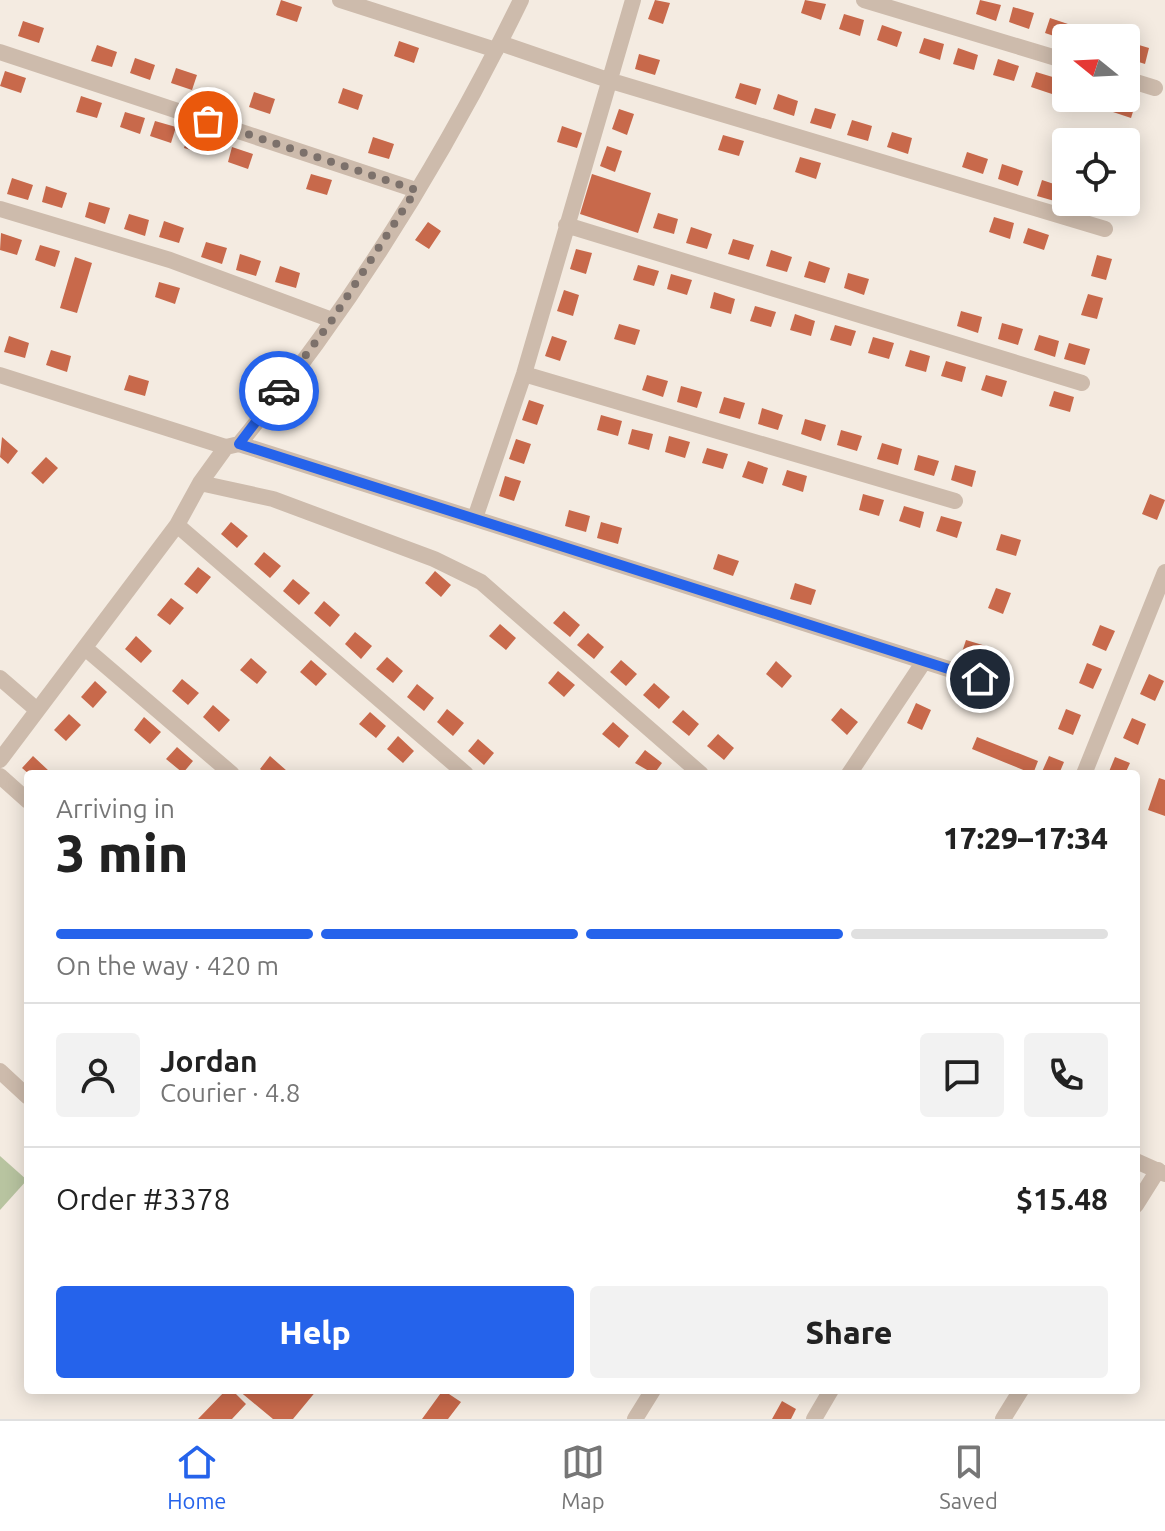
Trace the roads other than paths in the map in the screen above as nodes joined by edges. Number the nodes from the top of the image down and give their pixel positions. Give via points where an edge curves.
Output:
1 (340, 0) edge
2 (521, 0) edge
3 (633, 0) edge
4 (864, 0) edge
5 (498, 47) junction
6 (0, 52) edge
7 (1052, 57) edge
8 (608, 80) junction
9 (1140, 83) edge
10 (1155, 88) dead end
11 (416, 190) junction
12 (0, 209) edge
13 (566, 225) junction
14 (1105, 229) dead end
15 (332, 320) junction
16 (524, 374) junction
17 (0, 375) edge
18 (1082, 383) dead end
19 (232, 446) junction
20 (200, 483) junction
21 (955, 501) dead end
22 (475, 518) junction
23 (177, 525) junction
24 (1163, 583) edge
25 (85, 648) junction
26 (923, 663) junction
27 (0, 678) edge
28 (980, 679) dead end
29 (37, 710) junction
30 (0, 760) edge
31 (227, 770) edge
32 (461, 770) edge
33 (696, 770) edge
34 (852, 770) edge
35 (1086, 770) edge
36 (0, 776) edge
37 (24, 797) edge
38 (0, 1071) edge
39 (24, 1093) edge
40 (1140, 1163) edge
41 (1161, 1172) edge
42 (1140, 1200) edge
43 (651, 1394) edge
44 (829, 1394) edge
45 (1019, 1394) edge
46 (635, 1419) edge
47 (814, 1419) edge
48 (1003, 1419) edge

1 - 5 street
2 - 5 street
3 - 8 street
4 - 7 street
5 - 8 street
5 - 11 street
6 - 11 street
8 - 13 street
8 - 14 street
9 - 10 street
11 - 15 street
12 - 15 street via 170,260
13 - 16 street
13 - 18 street
15 - 19 street
16 - 21 street
16 - 22 street
17 - 19 street
19 - 20 street
19 - 22 street
20 - 23 street
20 - 33 street via 273,499 481,582
22 - 26 street
23 - 25 street
23 - 32 street
24 - 35 street
25 - 29 street
25 - 31 street
26 - 28 street
26 - 34 street
27 - 29 street
29 - 30 street
36 - 37 street
38 - 39 street
40 - 41 street
41 - 42 street
43 - 46 street
44 - 47 street
45 - 48 street

